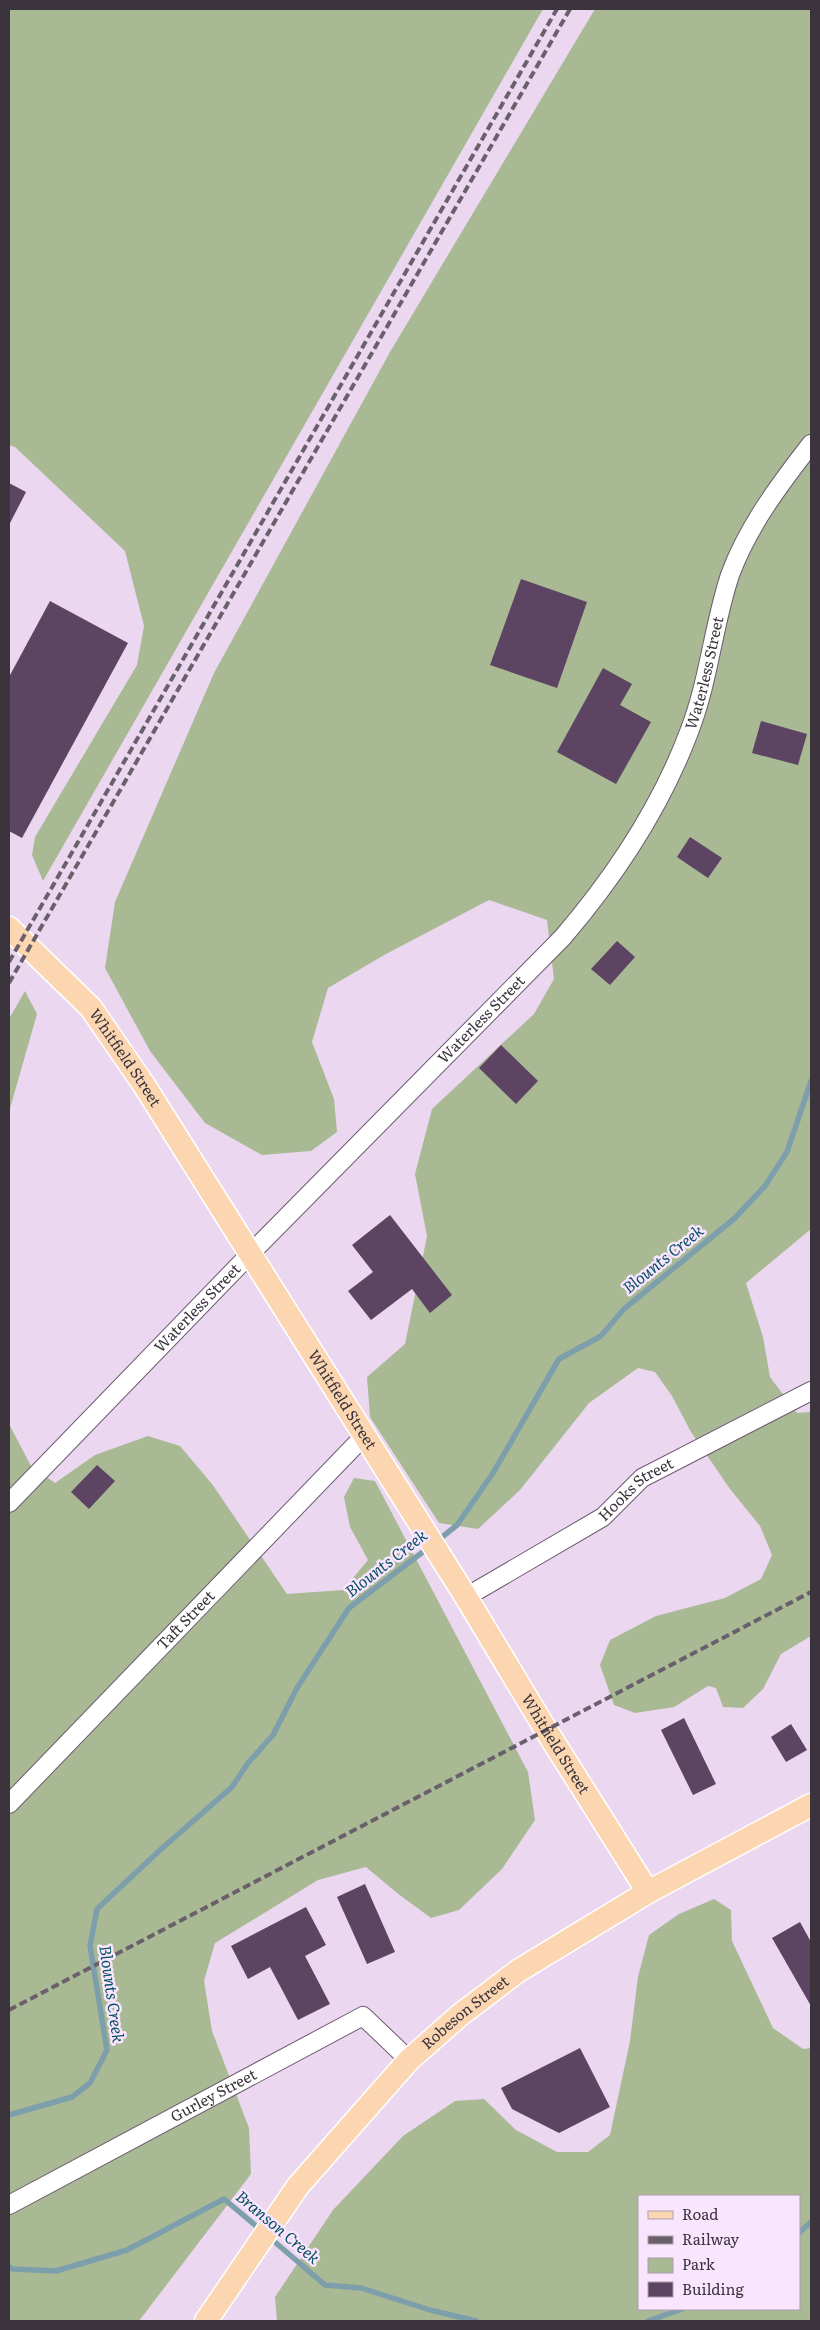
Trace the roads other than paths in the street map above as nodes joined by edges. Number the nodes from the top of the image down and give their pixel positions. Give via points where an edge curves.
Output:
1 (811, 444) edge
2 (9, 928) edge
3 (250, 1254) junction
4 (811, 1391) edge
5 (364, 1436) junction
6 (9, 1503) edge
7 (466, 1597) junction
8 (9, 1804) edge
9 (811, 1806) edge
10 (648, 1892) junction
11 (409, 2060) junction
12 (9, 2206) edge
13 (206, 2321) edge

1 - 3 street, Waterless Street via 743,544 730,575 704,688 690,731 662,794 623,862 563,937
2 - 3 main road, Whitfield Street via 91,1008 144,1085
3 - 5 main road, Whitfield Street
3 - 6 street, Waterless Street
4 - 7 street, Hooks Street via 642,1478 603,1517
5 - 7 main road, Whitfield Street
5 - 8 street, Taft Street
7 - 10 main road, Whitfield Street
9 - 10 main road, Robeson Street
10 - 11 main road, Robeson Street via 518,1971 460,2015
11 - 12 street, Gurley Street via 363,2016
11 - 13 main road, Robeson Street via 298,2186

